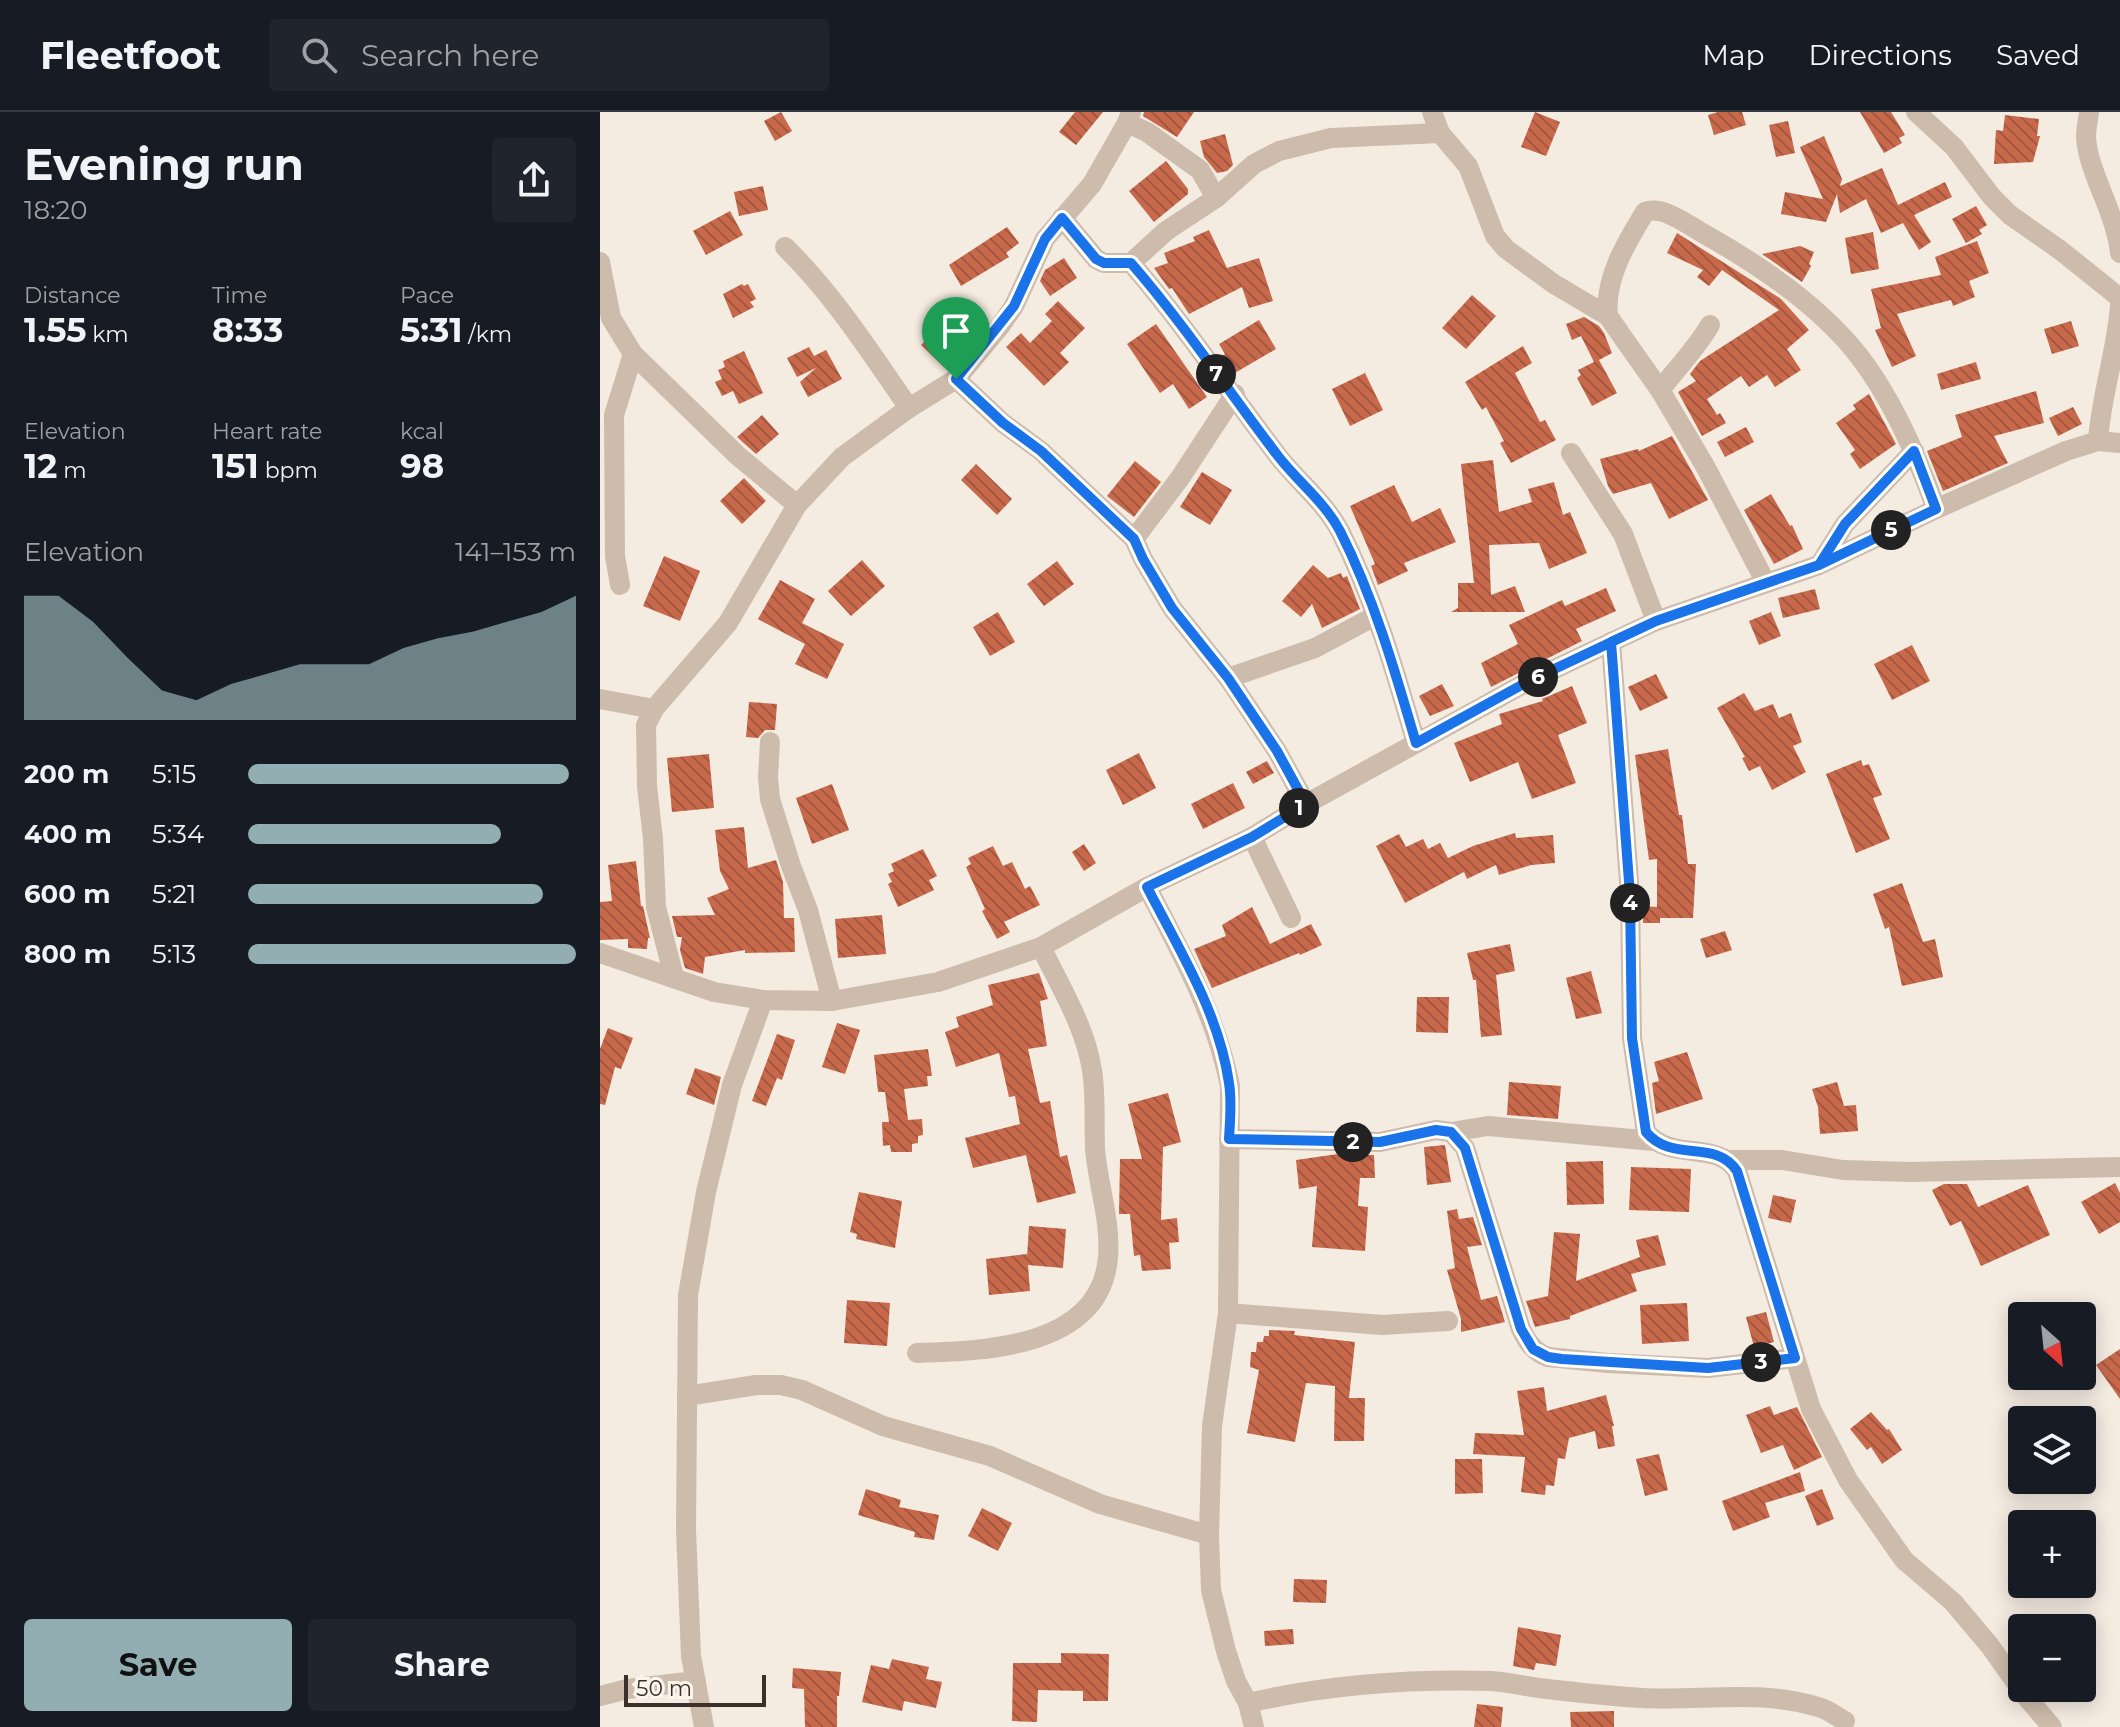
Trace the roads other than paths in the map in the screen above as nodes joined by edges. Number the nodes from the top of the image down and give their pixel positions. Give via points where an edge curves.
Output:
1 (1432, 112) edge
2 (2089, 112) edge
3 (1918, 113) edge
4 (1128, 116) edge
5 (1440, 133) junction
6 (1216, 198) junction
7 (1062, 218) junction
8 (785, 247) dead end
9 (2120, 253) edge
10 (600, 262) edge
11 (1131, 263) junction
12 (2120, 298) edge
13 (2120, 305) edge
14 (1608, 316) junction
15 (1710, 325) dead end
16 (633, 354) junction
17 (956, 379) junction
18 (1660, 390) junction
19 (1235, 394) junction
20 (909, 408) junction
21 (2098, 441) junction
22 (2120, 443) edge
23 (1914, 451) junction
24 (1571, 453) dead end
25 (797, 505) junction
26 (1936, 509) junction
27 (1134, 539) junction
28 (1819, 565) junction
29 (1766, 583) junction
30 (620, 585) dead end
31 (1375, 616) junction
32 (1656, 621) junction
33 (1611, 642) junction
34 (1228, 678) junction
35 (600, 699) edge
36 (654, 709) junction
37 (770, 742) dead end
38 (1416, 743) junction
39 (1306, 804) junction
40 (1252, 837) junction
41 (1147, 887) junction
42 (1291, 918) dead end
43 (1041, 947) junction
44 (600, 953) edge
45 (674, 977) junction
46 (763, 1000) junction
47 (832, 1001) junction
48 (1451, 1132) junction
49 (1229, 1139) junction
50 (1654, 1141) junction
51 (1730, 1160) junction
52 (2120, 1167) edge
53 (1228, 1313) junction
54 (1448, 1321) dead end
55 (917, 1353) dead end
56 (1795, 1358) junction
57 (687, 1396) junction
58 (1209, 1535) junction
59 (696, 1681) junction
60 (600, 1696) edge
61 (1248, 1703) junction
62 (1845, 1721) dead end
63 (704, 1727) edge
64 (1254, 1727) edge
65 (2052, 1727) edge

1 - 5 street
2 - 9 street via 2090,157 2110,207
3 - 12 street via 2010,215
4 - 6 street via 1200,170
4 - 7 street via 1092,184
5 - 6 street via 1363,134 1303,143 1254,164
5 - 14 street via 1468,166 1495,236 1506,249
6 - 11 street via 1166,231
7 - 11 street via 1096,259
7 - 17 street via 1045,239 1014,306
8 - 20 street via 837,303
10 - 16 street via 611,318
11 - 19 street
13 - 21 street
14 - 18 street
14 - 23 street via 1606,299 1632,233 1645,212 1666,213 1786,287 1842,337 1864,364
15 - 18 street
16 - 25 street
16 - 30 street via 614,415
17 - 20 street
17 - 27 street
18 - 29 street
19 - 27 street
19 - 31 street via 1280,458 1330,514
20 - 25 street via 842,457
21 - 22 street
21 - 26 street
23 - 26 street
23 - 28 street via 1845,524
24 - 32 street via 1623,534
25 - 36 street via 728,623
26 - 28 street
27 - 34 street via 1172,608
28 - 29 street
29 - 32 street
31 - 34 street via 1315,648
31 - 38 street
32 - 33 street
33 - 38 street
33 - 50 street via 1630,895 1632,1038 1643,1119
34 - 39 street
35 - 36 street
36 - 45 street via 646,725 656,907
37 - 47 street via 770,799
38 - 39 street
39 - 40 street
40 - 41 street
40 - 42 street
41 - 43 street
41 - 49 street via 1194,977 1223,1050 1230,1086
43 - 47 street via 938,982
43 - 55 street via 1080,1029 1092,1068 1108,1260 1085,1311 1054,1332 1015,1344
44 - 45 street
45 - 46 street via 714,992
46 - 47 street
46 - 57 street via 732,1085 706,1192 688,1295
48 - 49 street via 1436,1130 1380,1142
48 - 50 street via 1488,1126
48 - 56 street via 1465,1148 1521,1329 1533,1349 1608,1363 1708,1368
49 - 53 street
50 - 51 street
51 - 52 street via 1910,1172
51 - 56 street
53 - 54 street via 1382,1325
53 - 58 street via 1212,1426
56 - 65 street via 1830,1449 1882,1530 1904,1560 1953,1602
57 - 58 street via 756,1385 802,1390 883,1426 990,1456 1100,1504
57 - 59 street via 686,1529
58 - 61 street via 1211,1590 1236,1681
59 - 60 street
59 - 63 street
61 - 62 street via 1329,1689 1492,1681 1611,1696 1771,1698 1819,1707
61 - 64 street

